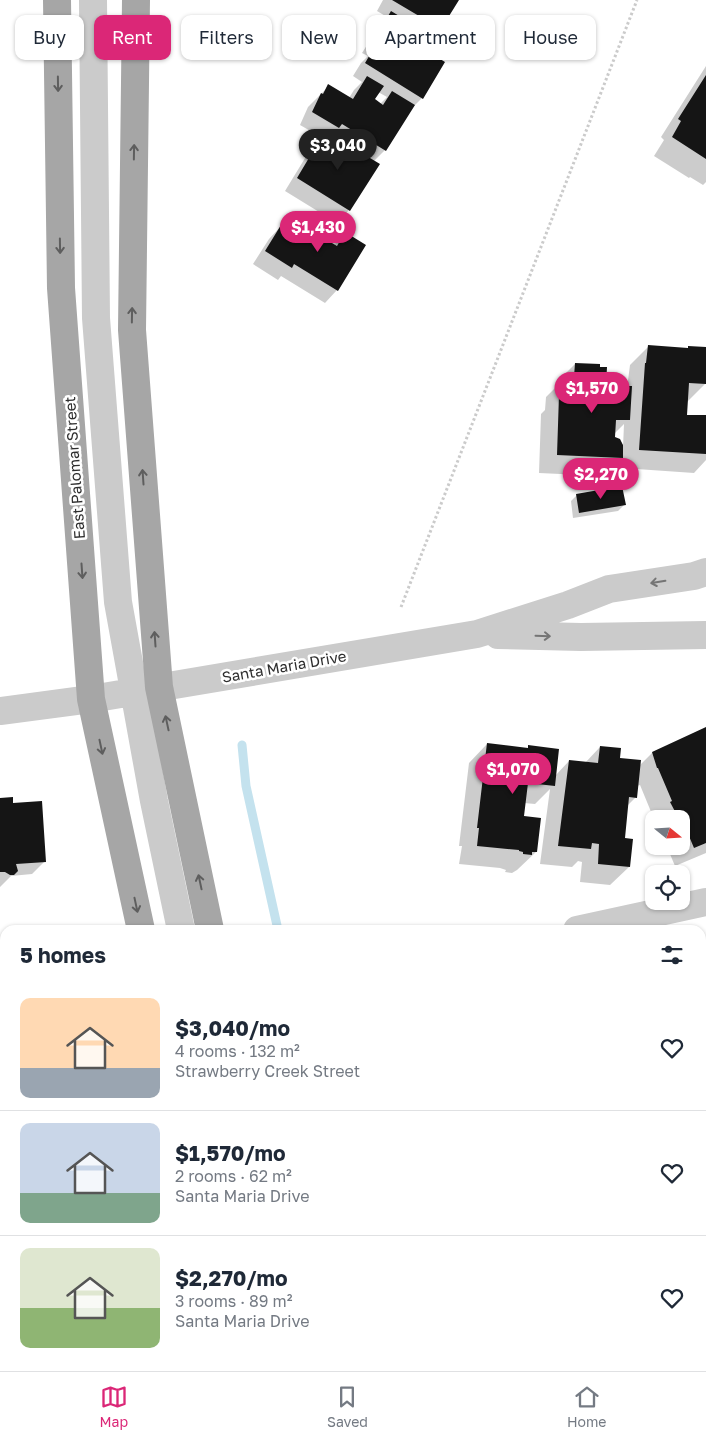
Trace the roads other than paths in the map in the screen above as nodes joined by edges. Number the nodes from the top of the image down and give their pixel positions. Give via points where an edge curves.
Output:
1 (57, 0) edge
2 (93, 0) edge
3 (136, 0) edge
4 (706, 572) edge
5 (477, 634) junction
6 (706, 635) edge
7 (147, 689) junction
8 (91, 699) junction
9 (0, 711) edge
10 (706, 902) edge
11 (140, 925) edge
12 (180, 925) edge
13 (209, 925) edge
14 (600, 925) edge

1 -> 8 main road, East Palomar Street via 61,288
2 - 7 street via 96,318 118,602
7 -> 3 main road via 132,330
4 -> 5 street, Santa Maria Drive via 609,589
5 -> 6 street, Santa Maria Drive via 581,637
5 - 7 street, Santa Maria Drive
7 - 8 street, Santa Maria Drive
7 - 12 street via 154,801
13 -> 7 main road
8 - 9 street, Santa Maria Drive
8 -> 11 main road, East Palomar Street
10 - 14 street

